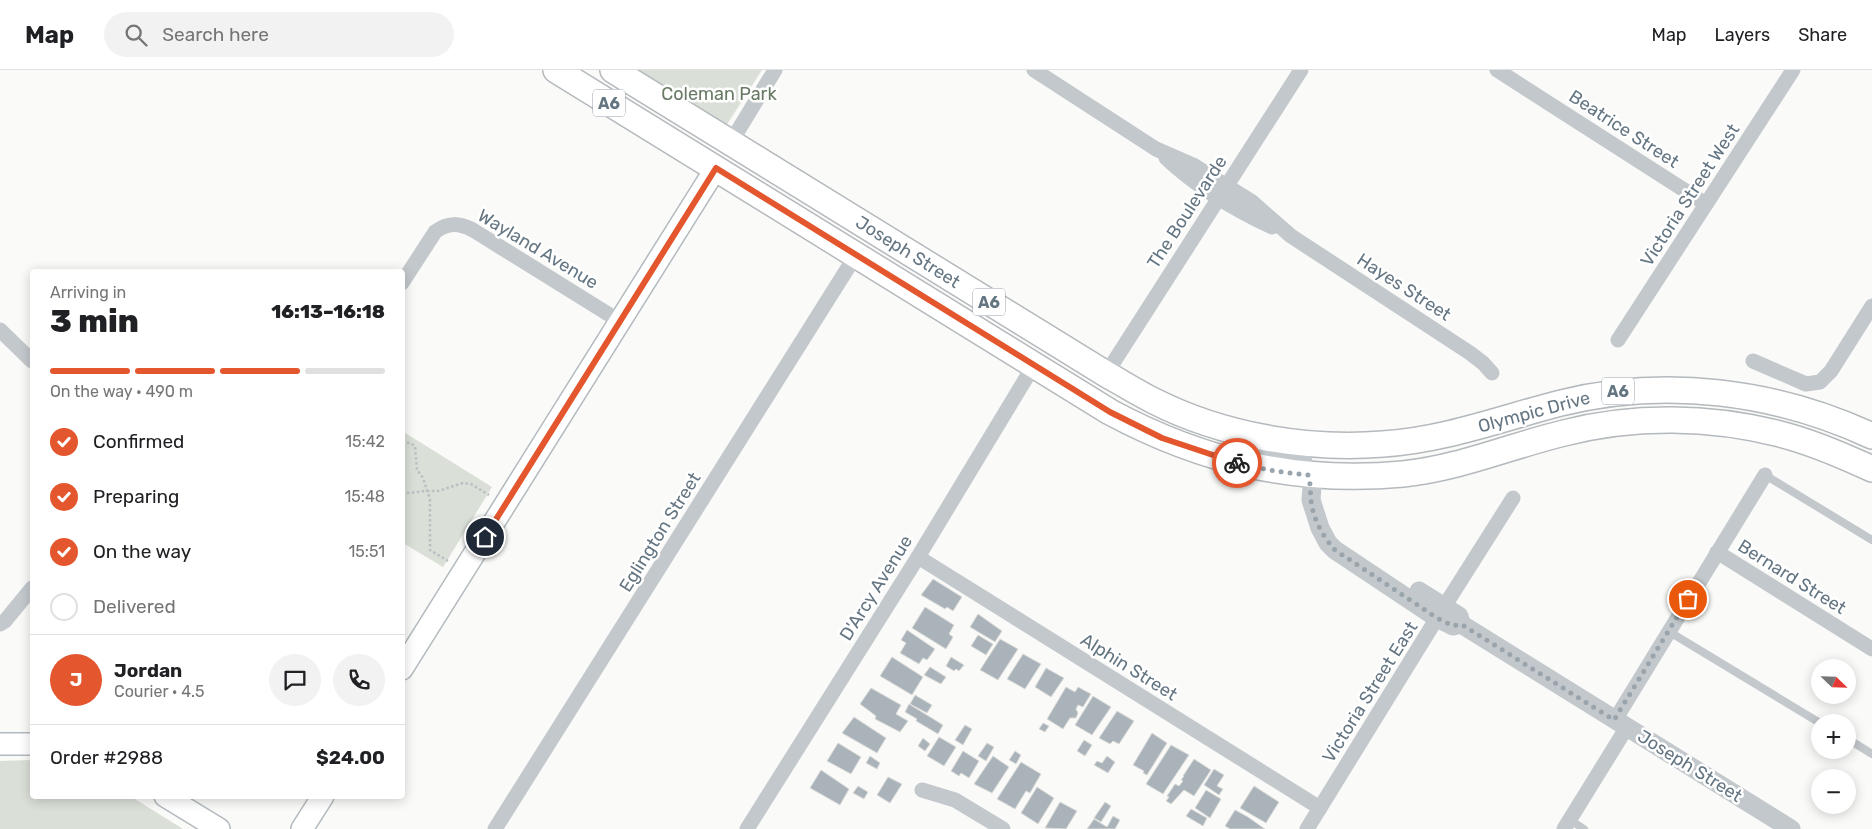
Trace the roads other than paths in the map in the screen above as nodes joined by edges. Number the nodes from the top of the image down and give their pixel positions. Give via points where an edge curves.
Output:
1 (556, 70) edge
2 (613, 70) edge
3 (776, 70) edge
4 (1034, 70) edge
5 (1301, 70) edge
6 (1497, 70) edge
7 (1793, 70) edge
8 (731, 142) junction
9 (716, 168) junction
10 (1223, 192) junction
11 (1706, 204) junction
12 (856, 255) junction
13 (405, 278) edge
14 (1872, 306) edge
15 (621, 322) junction
16 (0, 330) edge
17 (1618, 340) dead end
18 (30, 359) edge
19 (1753, 361) dead end
20 (1034, 365) junction
21 (1492, 373) dead end
22 (1106, 374) junction
23 (1251, 435) junction
24 (1872, 436) edge
25 (1872, 469) edge
26 (1765, 475) joint
27 (1310, 481) junction
28 (1513, 498) dead end
29 (1872, 540) edge
30 (1718, 552) junction
31 (918, 557) junction
32 (30, 590) edge
33 (1441, 612) junction
34 (0, 624) edge
35 (1668, 631) junction
36 (1872, 650) edge
37 (405, 664) edge
38 (1811, 718) edge
39 (1621, 723) junction
40 (0, 744) edge
41 (30, 744) edge
42 (1856, 745) edge
43 (1872, 754) edge
44 (922, 790) dead end
45 (171, 799) edge
46 (321, 799) edge
47 (1320, 808) junction
48 (1567, 825) edge
49 (219, 829) edge
50 (302, 829) edge
51 (495, 829) edge
52 (748, 829) edge
53 (1003, 829) edge
54 (1307, 829) edge
55 (1584, 829) edge
56 (1791, 829) edge

1 - 9 highway, Joseph Street / A6
2 - 8 highway, Joseph Street / A6
3 - 8 street
4 - 10 street, Hayes Street via 1156,149 1195,166
5 - 10 street, The Boulevarde
6 - 11 street, Beatrice Street
7 - 11 street, Victoria Street West
8 - 9 highway
8 - 22 highway, Joseph Street / A6
9 - 12 highway, Joseph Street / A6
9 - 15 main road
10 - 21 street, Hayes Street via 1251,202 1291,236 1470,353
10 - 22 street, The Boulevarde
11 - 17 street, Victoria Street West
12 - 20 highway, Joseph Street / A6
12 - 51 street, Eglington Street
13 - 15 street, Wayland Avenue via 435,232 442,226 459,224
14 - 19 street via 1832,371 1820,382 1806,384
15 - 37 main road
16 - 18 street
20 - 27 highway, Joseph Street / A6 via 1110,412 1162,438 1235,462
20 - 31 street, D'Arcy Avenue
22 - 23 highway, Joseph Street / A6 via 1156,402
23 - 24 highway, Olympic Drive / A6 via 1321,445 1385,444 1453,434 1597,394 1655,389 1760,398 1793,406
23 - 27 street, Joseph Street via 1264,449 1303,462
25 - 27 highway, Olympic Drive / A6 via 1811,443 1764,430 1715,422 1648,420 1564,433 1440,469
26 - 29 lane
26 - 30 street
27 - 33 street, Joseph Street via 1315,514 1328,543
28 - 33 street, Victoria Street East
30 - 35 street
30 - 36 street, Bernard Street
31 - 47 street, Alphin Street
31 - 52 street, D'Arcy Avenue
32 - 34 street
33 - 39 street, Joseph Street via 1453,626 1461,624
33 - 47 street, Victoria Street East
35 - 38 lane
35 - 39 street
39 - 48 street
39 - 56 street, Joseph Street
40 - 41 main road
42 - 43 lane
44 - 53 street via 955,800
45 - 49 main road
46 - 50 main road
47 - 54 street, Victoria Street East
48 - 55 lane

